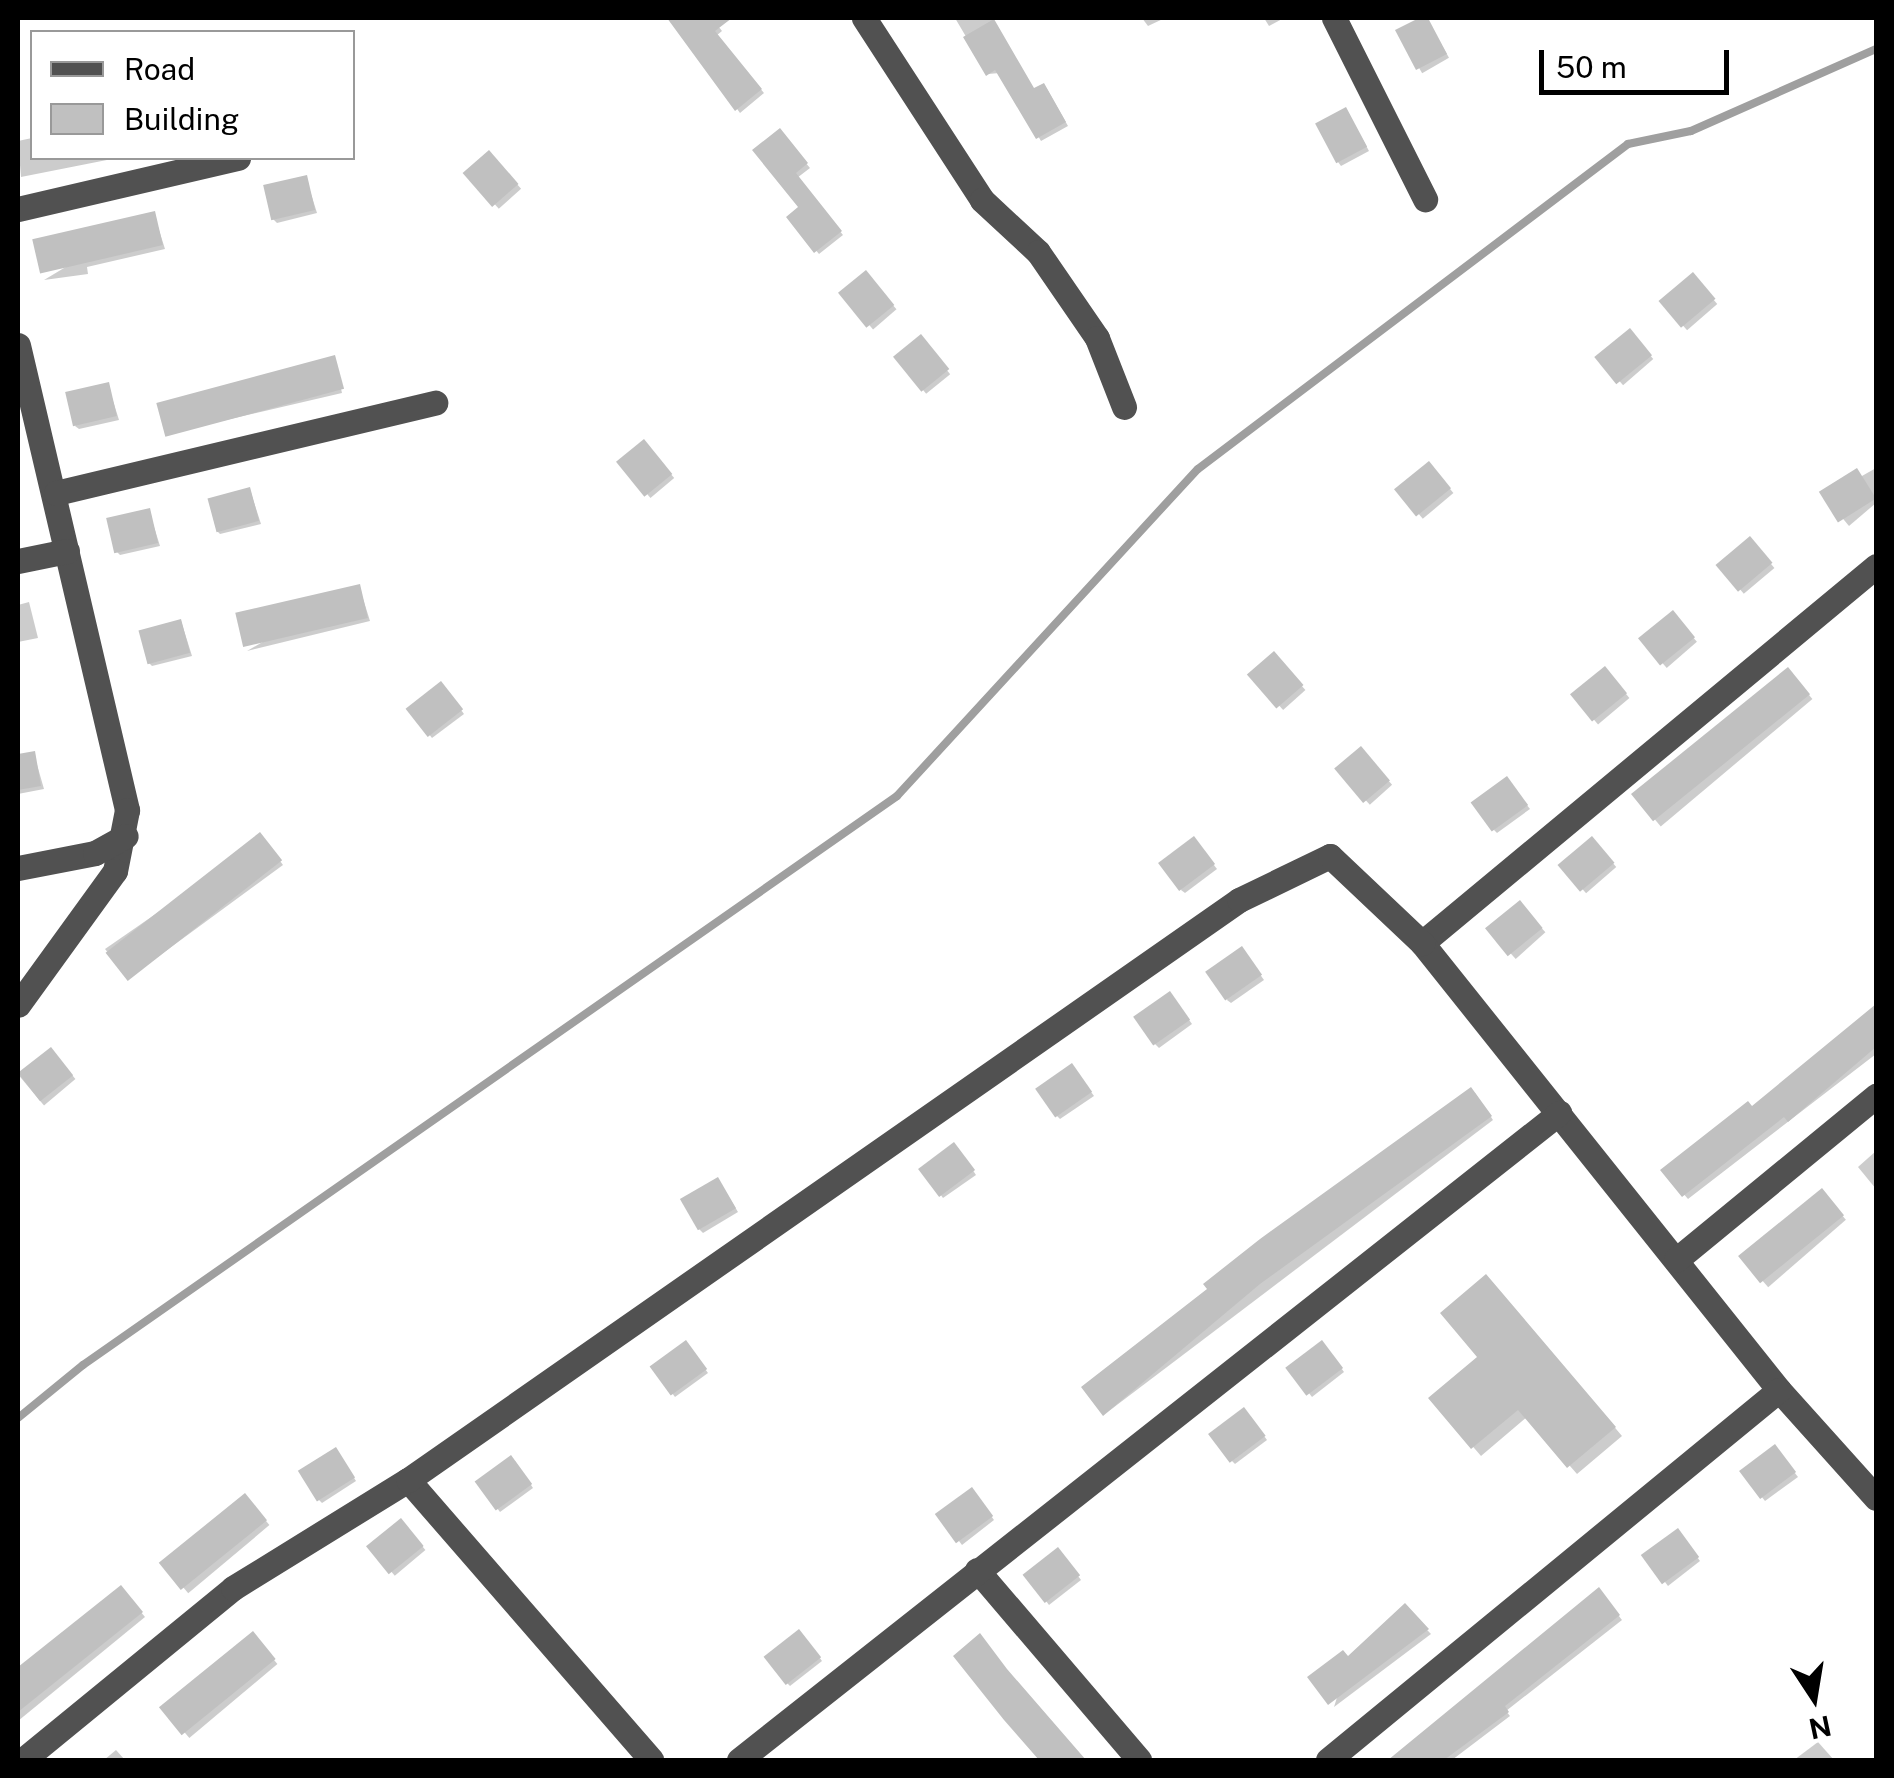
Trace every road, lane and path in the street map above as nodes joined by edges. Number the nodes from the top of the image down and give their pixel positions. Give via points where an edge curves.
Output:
1 (864, 18) edge
2 (1334, 18) edge
3 (230, 160) edge
4 (1424, 199) dead end
5 (18, 210) edge
6 (18, 344) edge
7 (436, 402) dead end
8 (1124, 407) dead end
9 (56, 493) junction
10 (67, 551) junction
11 (18, 561) edge
12 (1876, 566) edge
13 (126, 836) junction
14 (18, 868) edge
15 (1422, 942) junction
16 (18, 1005) edge
17 (1876, 1096) edge
18 (1559, 1114) junction
19 (1676, 1260) junction
20 (1779, 1390) junction
21 (408, 1480) junction
22 (1876, 1498) edge
23 (977, 1570) junction
24 (23, 1760) edge
25 (651, 1760) edge
26 (739, 1760) edge
27 (1139, 1760) edge
28 (1328, 1760) edge

1 - 8 street via 982,200 1038,252 1097,338
2 - 4 street
3 - 5 street
6 - 9 street
7 - 9 street
9 - 10 street
10 - 11 street
10 - 13 street via 127,810
12 - 15 street
13 - 14 street via 96,853
13 - 16 street via 116,871
15 - 18 street
15 - 21 street via 1330,856 1284,874
17 - 19 street
18 - 19 street
18 - 23 street
19 - 20 street
20 - 22 street
20 - 28 street
21 - 24 street via 233,1588
21 - 25 street
23 - 26 street
23 - 27 street

